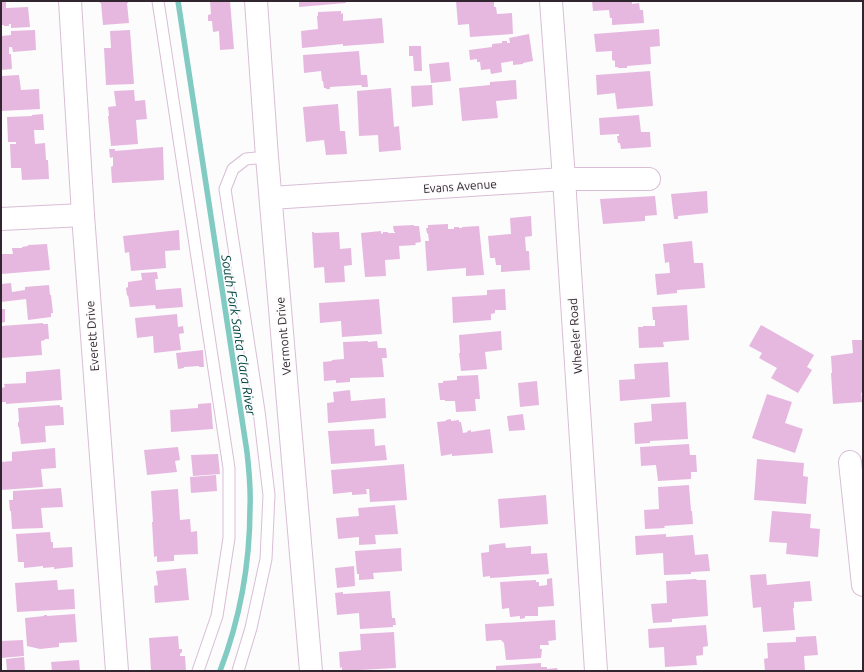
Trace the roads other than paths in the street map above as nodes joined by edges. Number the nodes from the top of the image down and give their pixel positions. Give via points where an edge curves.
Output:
1 (70, 1) edge
2 (158, 1) edge
3 (256, 1) edge
4 (551, 1) edge
5 (267, 157) junction
6 (564, 179) junction
7 (649, 179) dead end
8 (271, 198) junction
9 (83, 215) junction
10 (1, 219) edge
11 (850, 462) dead end
12 (863, 584) edge
13 (118, 671) edge
14 (198, 671) edge
15 (238, 671) edge
16 (311, 671) edge
17 (596, 671) edge

1 - 9 street, Everett Drive
2 - 14 lane via 229,468 229,538 217,616
3 - 5 street, Vermont Drive
4 - 6 street, Wheeler Road
5 - 8 street, Vermont Drive
5 - 15 lane via 246,159 233,168 224,189 259,411 268,495 266,559 251,628
6 - 7 street, Evans Avenue
6 - 8 street, Evans Avenue
6 - 17 street, Wheeler Road
8 - 16 street, Vermont Drive
9 - 10 street
9 - 13 street, Everett Drive
11 - 12 street

